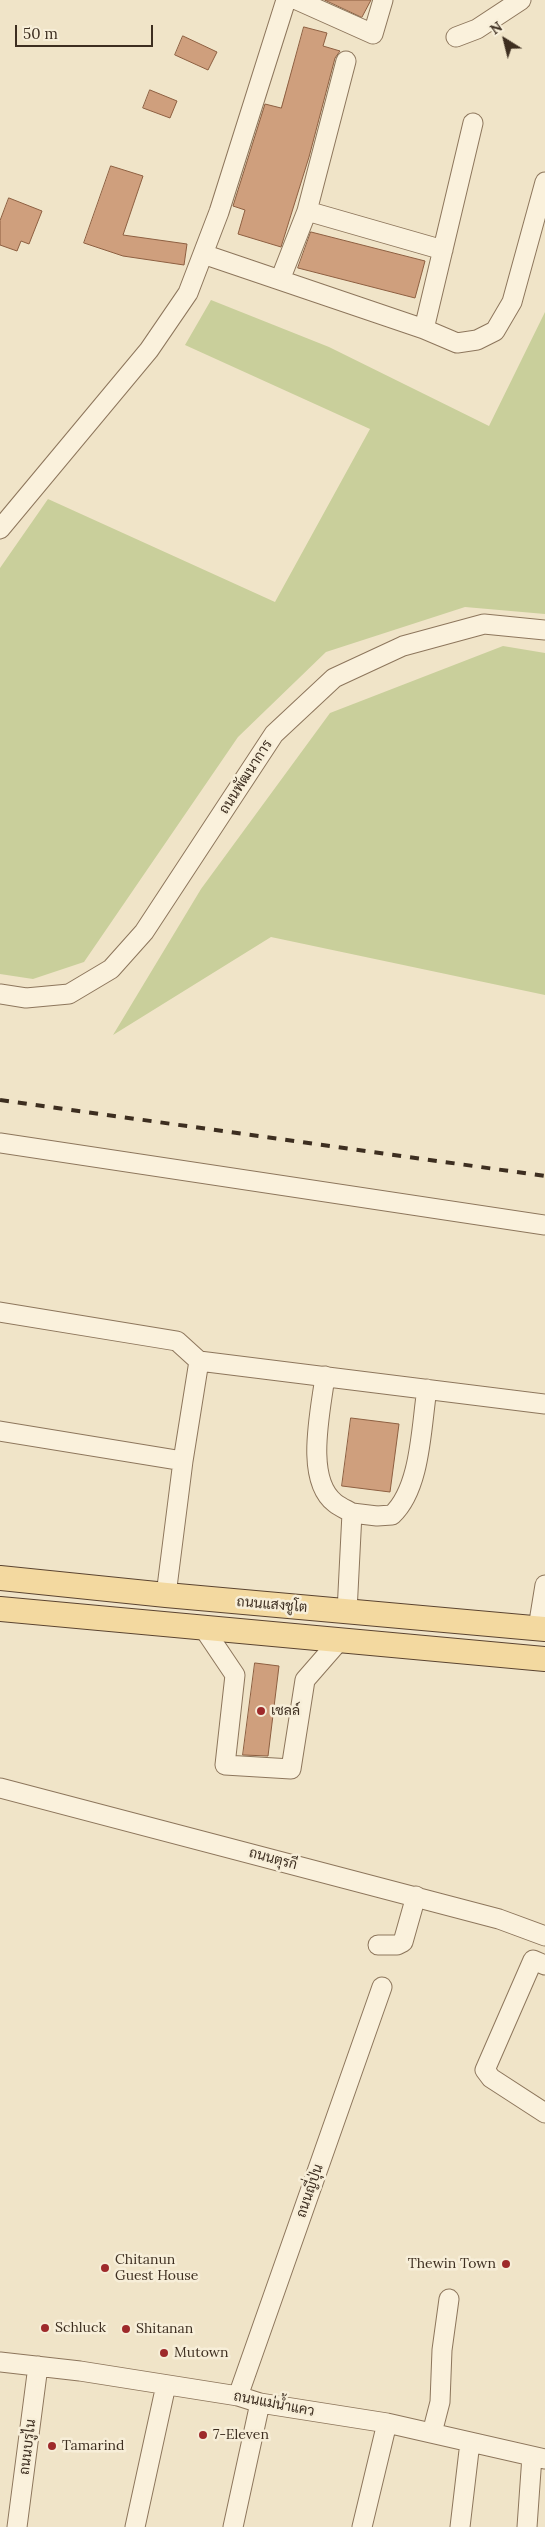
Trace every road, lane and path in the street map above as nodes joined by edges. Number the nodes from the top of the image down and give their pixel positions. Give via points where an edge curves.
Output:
1 (286, 0) edge
2 (297, 0) edge
3 (384, 0) edge
4 (521, 0) edge
5 (456, 37) dead end
6 (346, 61) dead end
7 (473, 123) dead end
8 (545, 182) edge
9 (307, 211) junction
10 (443, 250) junction
11 (203, 254) junction
12 (280, 280) junction
13 (424, 329) junction
14 (0, 529) edge
15 (545, 630) edge
16 (0, 994) edge
17 (0, 1143) edge
18 (545, 1225) edge
19 (0, 1312) edge
20 (199, 1361) junction
21 (325, 1376) junction
22 (427, 1389) junction
23 (545, 1404) edge
24 (0, 1431) edge
25 (183, 1461) junction
26 (352, 1513) junction
27 (0, 1578) edge
28 (545, 1585) edge
29 (166, 1595) junction
30 (0, 1609) edge
31 (348, 1612) junction
32 (456, 1621) junction
33 (157, 1624) junction
34 (204, 1629) junction
35 (541, 1629) edge
36 (339, 1641) junction
37 (450, 1651) junction
38 (545, 1659) edge
39 (0, 1788) edge
40 (416, 1896) junction
41 (545, 1936) edge
42 (378, 1945) dead end
43 (545, 1965) edge
44 (382, 1987) dead end
45 (545, 2113) edge
46 (449, 2299) dead end
47 (0, 2362) edge
48 (38, 2366) junction
49 (166, 2384) junction
50 (238, 2396) junction
51 (260, 2403) junction
52 (387, 2423) junction
53 (432, 2433) junction
54 (470, 2442) junction
55 (539, 2457) edge
56 (17, 2527) edge
57 (135, 2527) edge
58 (233, 2527) edge
59 (362, 2527) edge
60 (460, 2527) edge
61 (527, 2527) edge

1 - 11 street
2 - 3 street via 373,34
4 - 5 street via 477,29
6 - 9 street
7 - 10 street
8 - 13 street via 512,302 495,331 477,340 457,343
9 - 10 street
9 - 12 street
10 - 13 street
11 - 12 street
11 - 14 street via 188,293 149,350
12 - 13 street
15 - 16 street, ถนนพัฒนาการ via 484,624 403,646 334,678 274,734 144,932 111,969 69,994 26,998
17 - 18 street
19 - 20 street via 177,1341
20 - 21 street
20 - 25 street
21 - 22 street
21 - 26 street via 316,1454 319,1476 335,1503
22 - 23 street
22 - 26 street via 415,1470 406,1498 392,1515
24 - 25 street
25 - 29 street
26 - 31 street
27 - 29 main road, ถนนแสงชูโต
28 - 35 street
29 - 31 main road, ถนนแสงชูโต
29 - 33 main road
30 - 33 main road
31 - 32 main road, ถนนแสงชูโต
32 - 35 main road, ถนนแสงชูโต
32 - 37 main road
33 - 34 main road
34 - 36 main road
34 - 36 street via 235,1675 225,1765 291,1768 305,1680
36 - 37 main road
37 - 38 main road
39 - 40 street, ถนนตุรกี
40 - 41 street, ถนนตุรกี via 500,1919
40 - 42 street via 403,1942
43 - 45 street via 533,1960 485,2070 491,2078
44 - 50 street, ถนนญี่ปุ่น
46 - 53 street via 442,2350 440,2402
47 - 48 street, ถนนแม่น้ำแคว
48 - 49 street, ถนนแม่น้ำแคว
48 - 56 street, ถนนบรูไน
49 - 50 street, ถนนแม่น้ำแคว
49 - 57 street
50 - 51 street, ถนนแม่น้ำแคว
51 - 52 street, ถนนแม่น้ำแคว
51 - 58 street
52 - 53 street, ถนนแม่น้ำแคว
52 - 59 street
53 - 54 street, ถนนแม่น้ำแคว
54 - 55 street, ถนนแม่น้ำแคว
54 - 60 street
55 - 61 street

